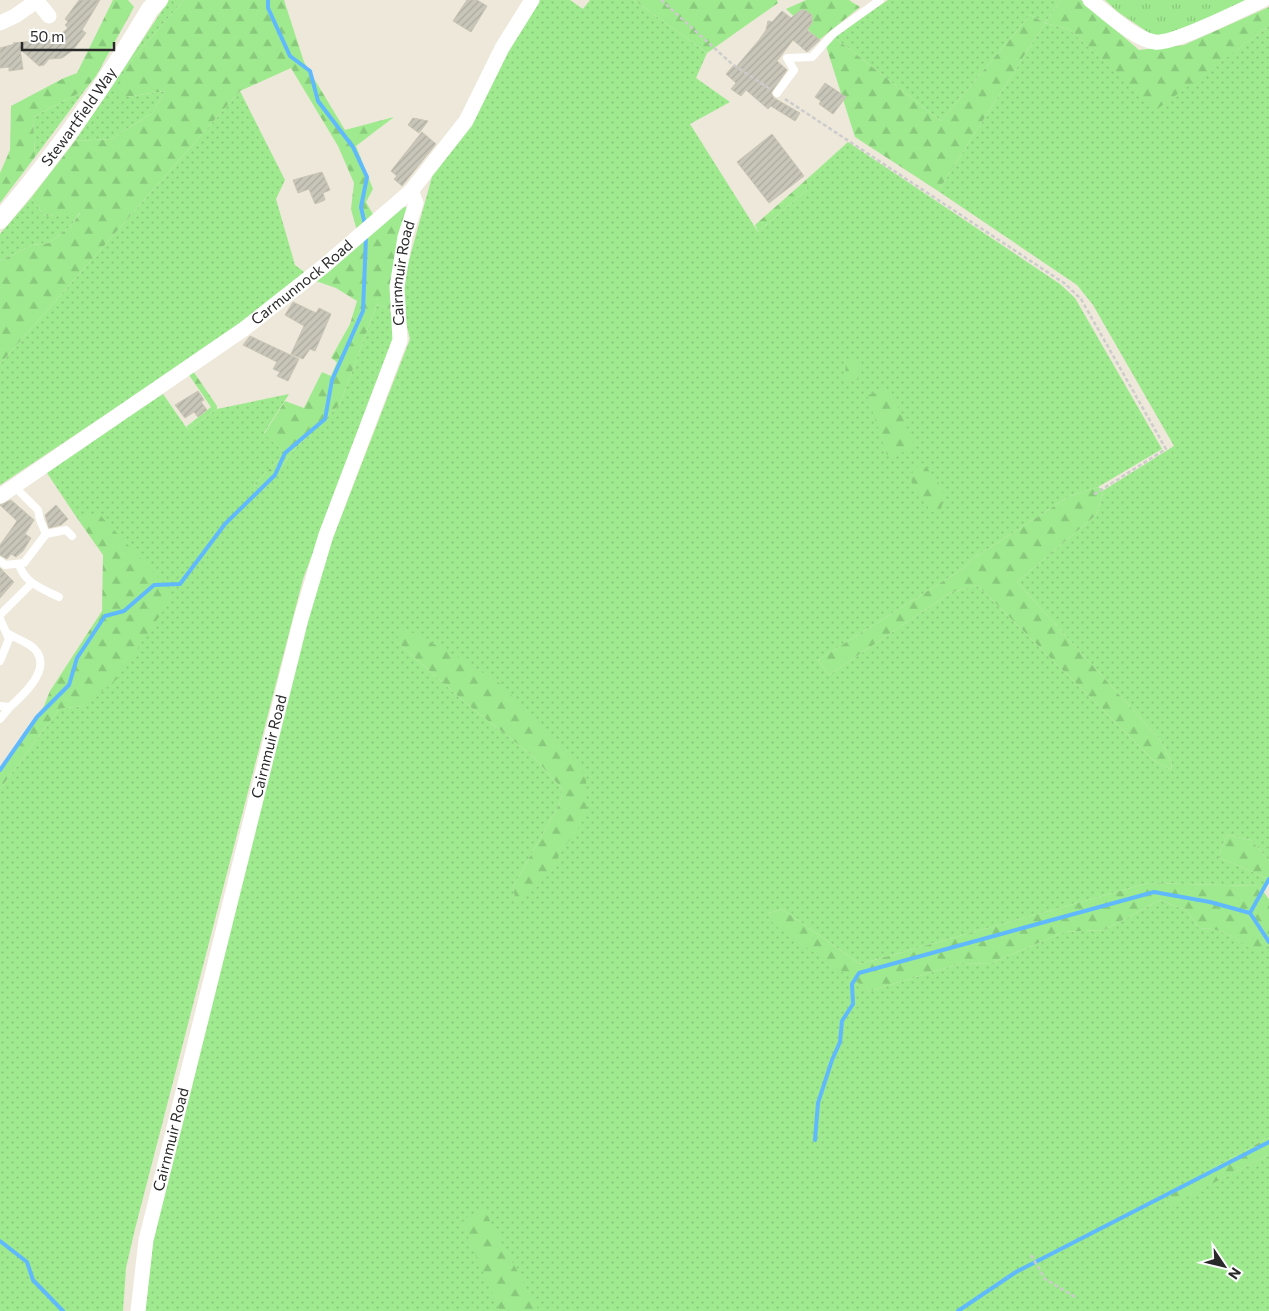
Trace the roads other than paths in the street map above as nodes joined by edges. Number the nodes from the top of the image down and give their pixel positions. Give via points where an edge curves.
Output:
1 (532, 0) edge
2 (880, 0) edge
3 (1090, 0) edge
4 (1263, 0) edge
5 (37, 1) edge
6 (154, 3) edge
7 (49, 16) dead end
8 (0, 23) edge
9 (776, 93) road end
10 (411, 191) junction
11 (0, 220) edge
12 (14, 486) junction
13 (0, 496) edge
14 (46, 534) junction
15 (72, 536) dead end
16 (0, 561) edge
17 (19, 564) junction
18 (32, 583) junction
19 (58, 597) dead end
20 (0, 617) edge
21 (7, 633) junction
22 (0, 661) edge
23 (0, 706) edge
24 (10, 708) junction
25 (0, 719) edge
26 (138, 1311) edge

1 - 10 street, Carmunnock Road via 502,48 466,121
2 - 9 lane via 833,34 812,58 787,58 794,70
3 - 4 street via 1126,28 1156,42 1187,34
5 - 7 street
5 - 8 street
6 - 11 street, Stewartfield Way via 93,101
10 - 12 street, Carmunnock Road via 244,329
10 - 26 street, Cairnmuir Road via 416,204 405,237 397,287 400,340 326,535 301,619 148,1231
12 - 13 street, Carmunnock Road
12 - 14 lane via 38,510
14 - 15 lane via 66,530
14 - 17 lane via 24,563
16 - 17 lane via 6,565
17 - 18 lane
18 - 19 lane
18 - 20 lane
20 - 21 lane
21 - 22 lane via 9,639
21 - 24 lane via 38,652 41,664 30,687
23 - 24 lane
24 - 25 lane

